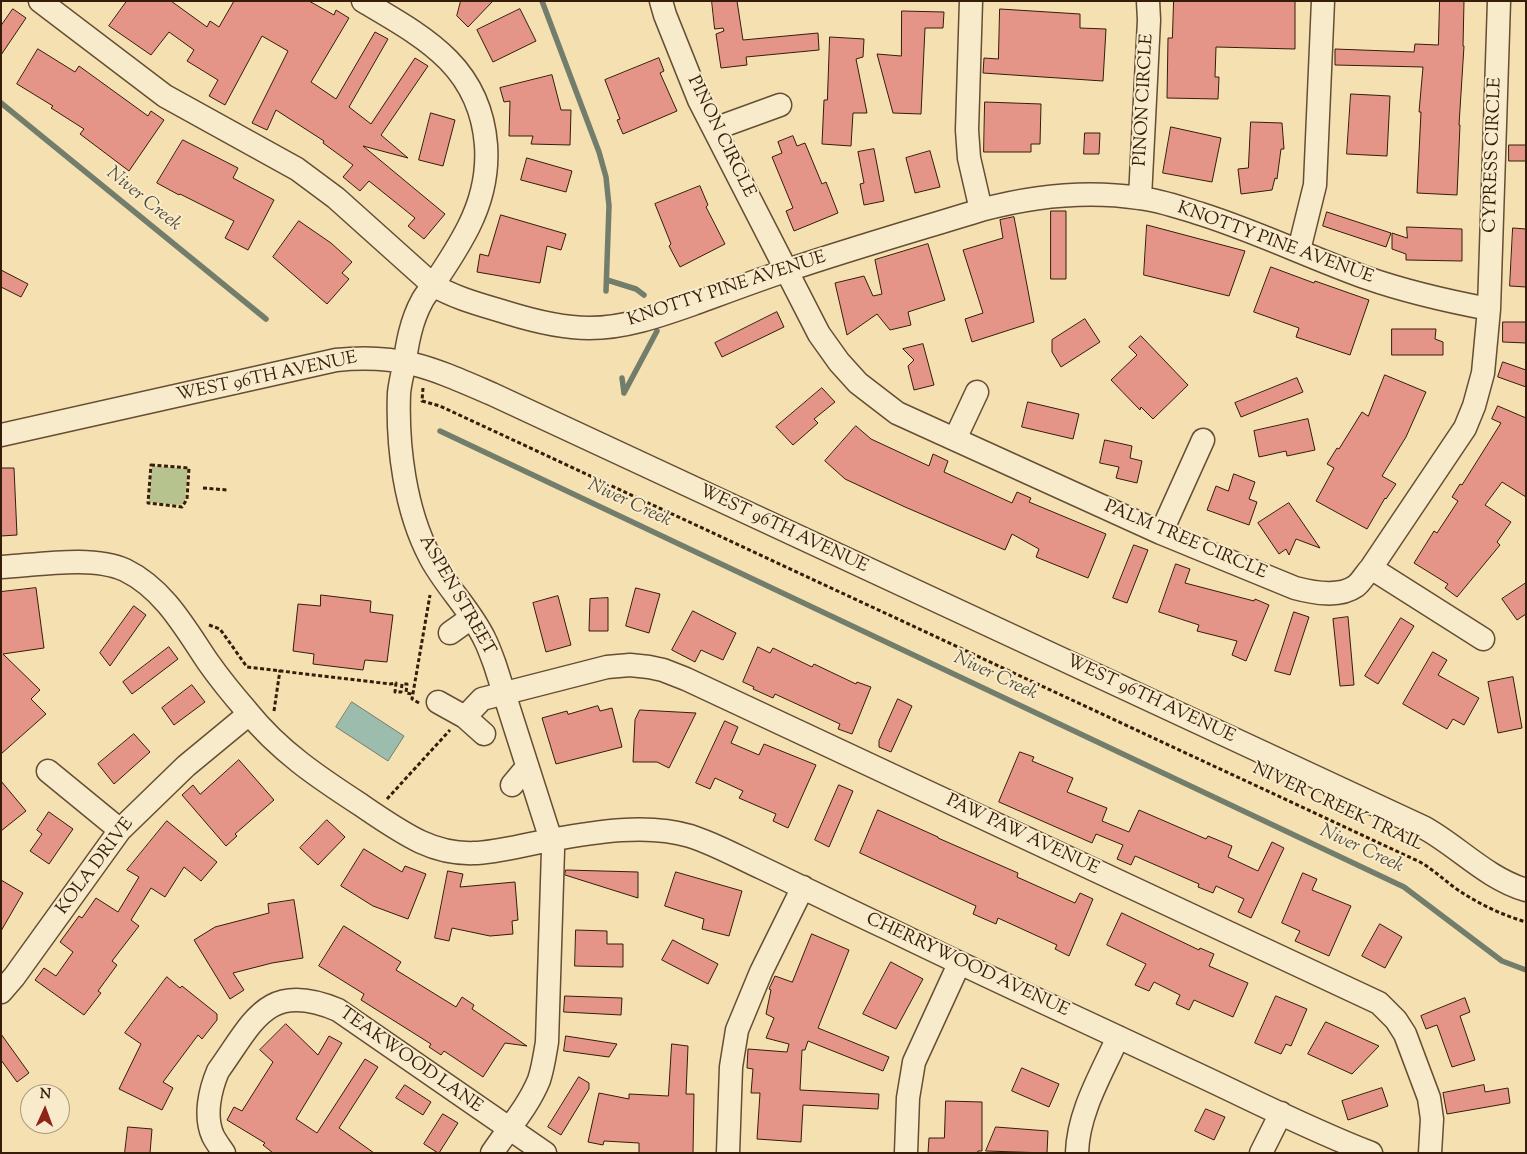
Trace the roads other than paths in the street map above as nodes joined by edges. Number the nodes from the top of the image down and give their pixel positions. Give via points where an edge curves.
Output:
1 (40, 1) edge
2 (363, 1) edge
3 (661, 1) edge
4 (971, 1) edge
5 (1148, 1) edge
6 (1323, 1) edge
7 (1499, 1) edge
8 (780, 105) dead end
9 (714, 129) junction
10 (1140, 198) junction
11 (981, 210) junction
12 (1299, 250) junction
13 (786, 271) junction
14 (434, 285) junction
15 (1489, 309) junction
16 (404, 362) junction
17 (977, 392) dead end
18 (1, 435) edge
19 (955, 439) junction
20 (1203, 440) dead end
21 (1161, 533) junction
22 (1, 567) edge
23 (1371, 568) junction
24 (472, 618) junction
25 (450, 634) dead end
26 (1483, 639) dead end
27 (504, 693) junction
28 (438, 702) dead end
29 (249, 714) junction
30 (465, 717) junction
31 (484, 734) dead end
32 (527, 767) junction
33 (48, 771) dead end
34 (512, 785) dead end
35 (120, 830) junction
36 (551, 840) junction
37 (803, 887) junction
38 (1526, 890) edge
39 (959, 964) junction
40 (6, 979) edge
41 (1118, 1037) junction
42 (1281, 1113) junction
43 (508, 1129) junction
44 (224, 1153) edge
45 (492, 1153) edge
46 (545, 1153) edge
47 (728, 1153) edge
48 (906, 1153) edge
49 (1076, 1153) edge
50 (1260, 1153) edge
51 (1371, 1153) edge
52 (1430, 1153) edge

1 - 14 street, KNOTTY PINE AVENUE via 165,96 297,169 336,198
2 - 14 street, ASPEN STREET via 415,32 457,68 473,92 481,114 487,162 485,182 469,226
3 - 9 street, PINON CIRCLE
4 - 11 street via 967,130 969,158
5 - 10 street, PINON CIRCLE
6 - 12 street via 1315,185
7 - 15 street, CYPRESS CIRCLE
8 - 9 street
9 - 13 street, PINON CIRCLE
10 - 11 street, KNOTTY PINE AVENUE via 1052,196
10 - 12 street, KNOTTY PINE AVENUE via 1233,224
11 - 13 street, KNOTTY PINE AVENUE
12 - 15 street, KNOTTY PINE AVENUE via 1414,293
13 - 14 street, KNOTTY PINE AVENUE via 666,314 590,328 526,318 465,301
13 - 19 street, PALM TREE CIRCLE via 819,334 858,383 897,413
14 - 16 street, ASPEN STREET via 415,316
15 - 23 street, PALM TREE CIRCLE via 1483,372 1465,428
16 - 18 street, WEST 96TH AVENUE via 361,357 336,360
16 - 24 street, ASPEN STREET via 399,392 406,493 430,558
16 - 38 street, WEST 96TH AVENUE via 439,371 492,394 1405,819 1439,836 1496,876
17 - 19 street
19 - 21 street, PALM TREE CIRCLE
20 - 21 street
21 - 23 street, PALM TREE CIRCLE via 1295,588 1316,593 1346,591 1357,585
22 - 29 street, CHERRYWOOD AVENUE via 88,562 123,569 142,580 162,598
23 - 26 street
24 - 25 street
24 - 27 street, ASPEN STREET via 485,639
27 - 30 street, PAW PAW AVENUE via 482,699
27 - 32 street, ASPEN STREET
27 - 52 street, PAW PAW AVENUE via 607,667 630,665 663,670 1379,1003 1405,1034 1429,1098 1432,1119
28 - 30 street
29 - 35 street, KOLA DRIVE via 186,766
29 - 36 street, CHERRYWOOD AVENUE via 305,768 422,842 442,850 473,854
30 - 31 street
32 - 34 street
32 - 36 street, ASPEN STREET
33 - 35 street
35 - 40 street, KOLA DRIVE
36 - 37 street, CHERRYWOOD AVENUE via 664,830 708,843
36 - 43 street, ASPEN STREET via 547,1042 538,1080 526,1106
37 - 39 street, CHERRYWOOD AVENUE
37 - 47 street via 761,972 737,1030 731,1067
39 - 41 street, CHERRYWOOD AVENUE
39 - 48 street via 914,1062 908,1098
41 - 42 street, CHERRYWOOD AVENUE
41 - 49 street via 1086,1110
42 - 50 street
42 - 51 street, CHERRYWOOD AVENUE
43 - 44 street, TEAKWOOD LANE via 338,1010 324,1004 295,1000 272,1005 258,1016 218,1071 211,1092 209,1120 213,1135
43 - 45 street, ASPEN STREET
43 - 46 street, TEAKWOOD LANE

